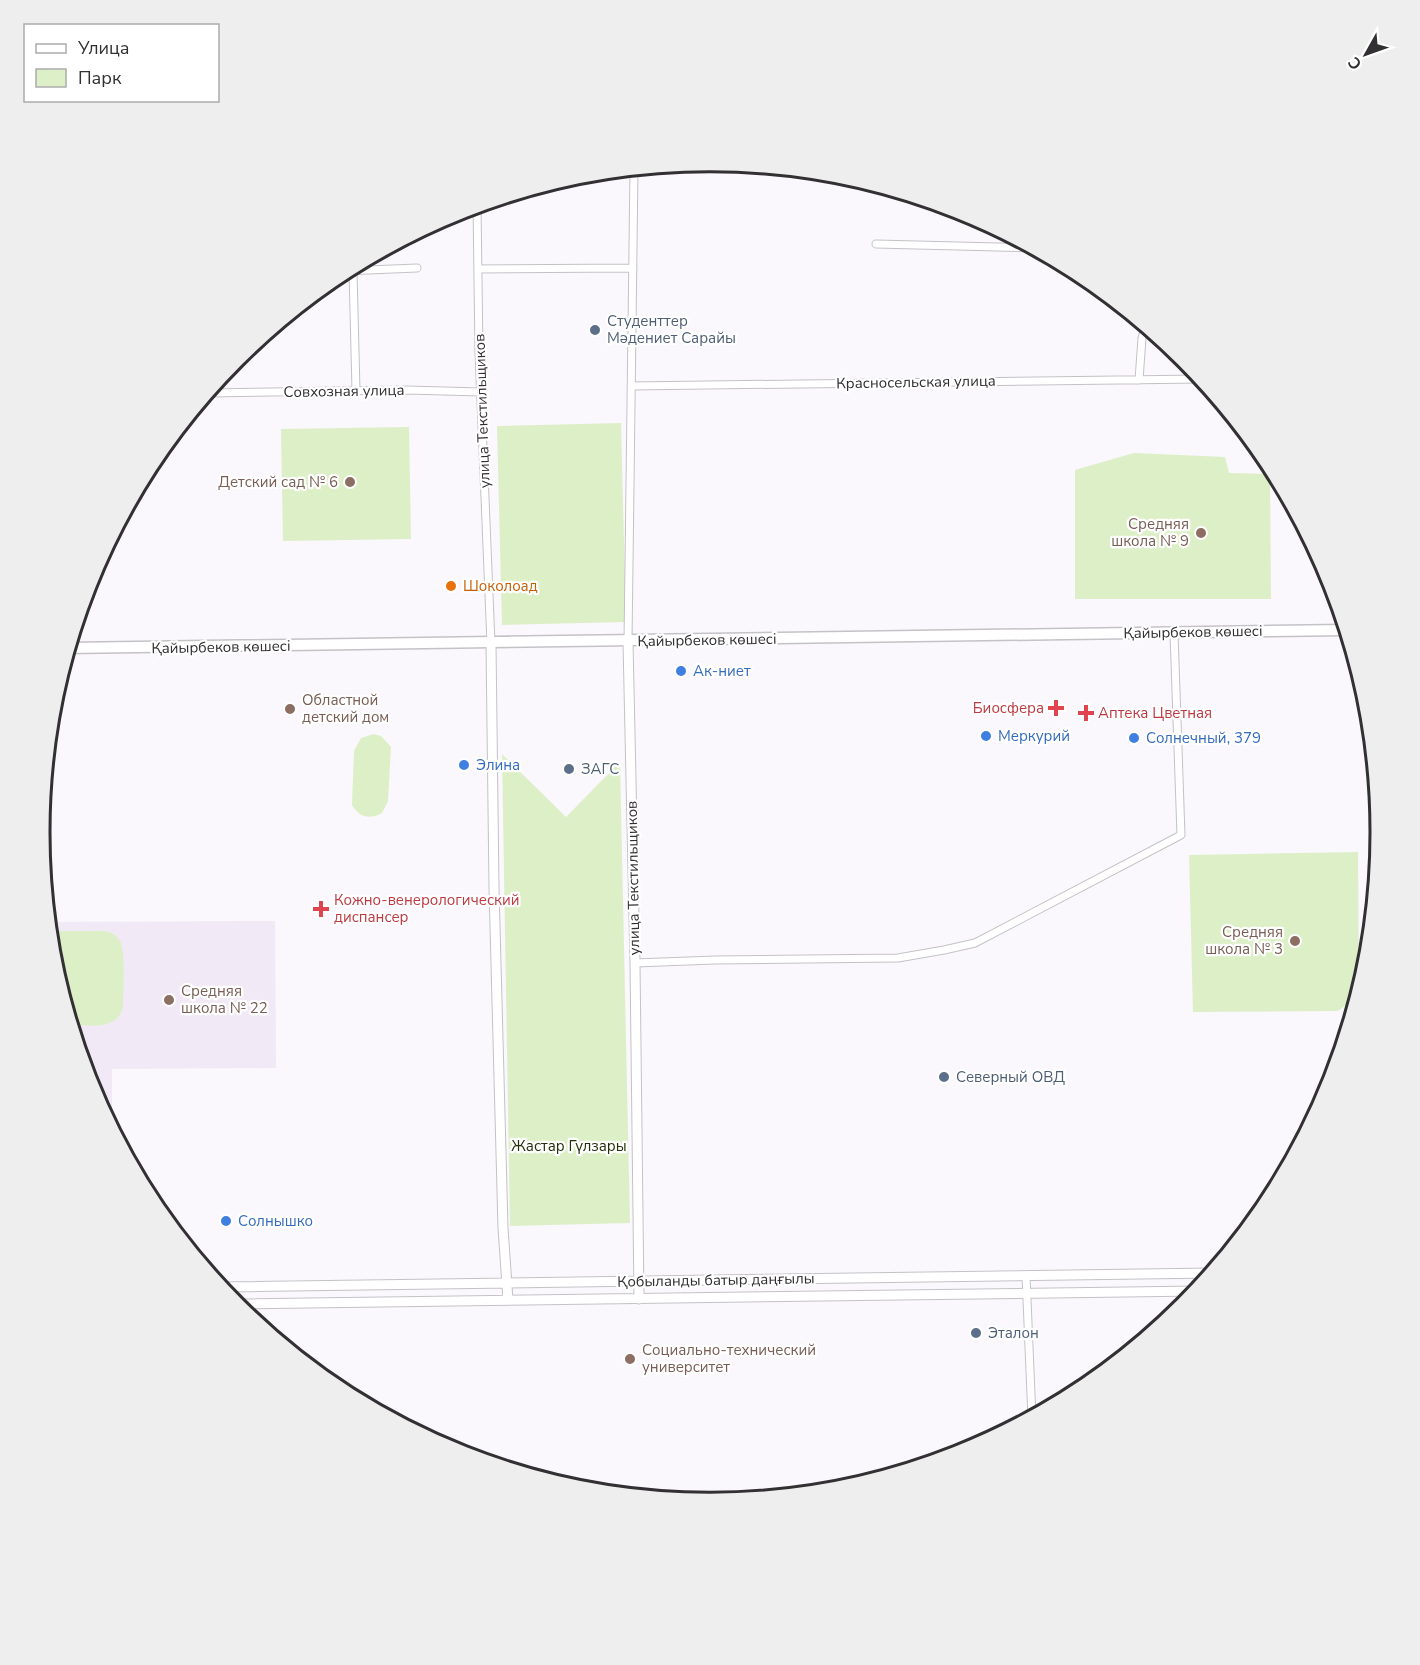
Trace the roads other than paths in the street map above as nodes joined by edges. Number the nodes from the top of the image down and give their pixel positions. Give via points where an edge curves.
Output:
1 (634, 177) edge
2 (478, 214) edge
3 (876, 244) dead end
4 (1016, 248) edge
5 (417, 268) dead end
6 (478, 268) junction
7 (633, 268) junction
8 (363, 271) edge
9 (353, 277) edge
10 (1143, 334) edge
11 (1190, 379) edge
12 (1139, 380) junction
13 (631, 386) junction
14 (356, 391) junction
15 (481, 392) junction
16 (217, 393) edge
17 (1338, 630) edge
18 (1174, 633) junction
19 (628, 642) junction
20 (491, 644) junction
21 (76, 648) edge
22 (635, 963) junction
23 (1201, 1274) edge
24 (1026, 1276) junction
25 (506, 1282) junction
26 (639, 1282) junction
27 (231, 1287) edge
28 (1185, 1291) edge
29 (1026, 1293) junction
30 (639, 1299) junction
31 (508, 1300) junction
32 (247, 1304) edge
33 (1032, 1409) edge

1 - 7 street, улица Текстильщиков
2 - 6 street, улица Текстильщиков
3 - 4 street
5 - 8 street
6 - 7 street
6 - 15 street, улица Текстильщиков
7 - 13 street, улица Текстильщиков
9 - 14 street
10 - 12 street
11 - 12 street, Красносельская улица
12 - 13 street, Красносельская улица
13 - 19 street, улица Текстильщиков
14 - 15 street, Совхозная улица
14 - 16 street, Совхозная улица
15 - 20 street, улица Текстильщиков
17 - 18 main road, Қайырбеков көшесі
18 - 19 main road, Қайырбеков көшесі
18 - 22 street via 1181,835 975,943 898,958
19 - 20 main road, Қайырбеков көшесі
19 - 22 street, улица Текстильщиков
20 - 21 main road, Қайырбеков көшесі
20 - 25 street, улица Текстильщиков
22 - 26 street, улица Текстильщиков
23 - 24 street, Қобыланды батыр даңғылы
24 - 26 street, Қобыланды батыр даңғылы
24 - 29 street
25 - 26 street, Қобыланды батыр даңғылы
25 - 27 street, Қобыланды батыр даңғылы
25 - 31 street, улица Текстильщиков
26 - 30 street, улица Текстильщиков
28 - 29 street, Қобыланды батыр даңғылы
29 - 30 street, Қобыланды батыр даңғылы
29 - 33 street
30 - 31 street, Қобыланды батыр даңғылы
31 - 32 street, Қобыланды батыр даңғылы

